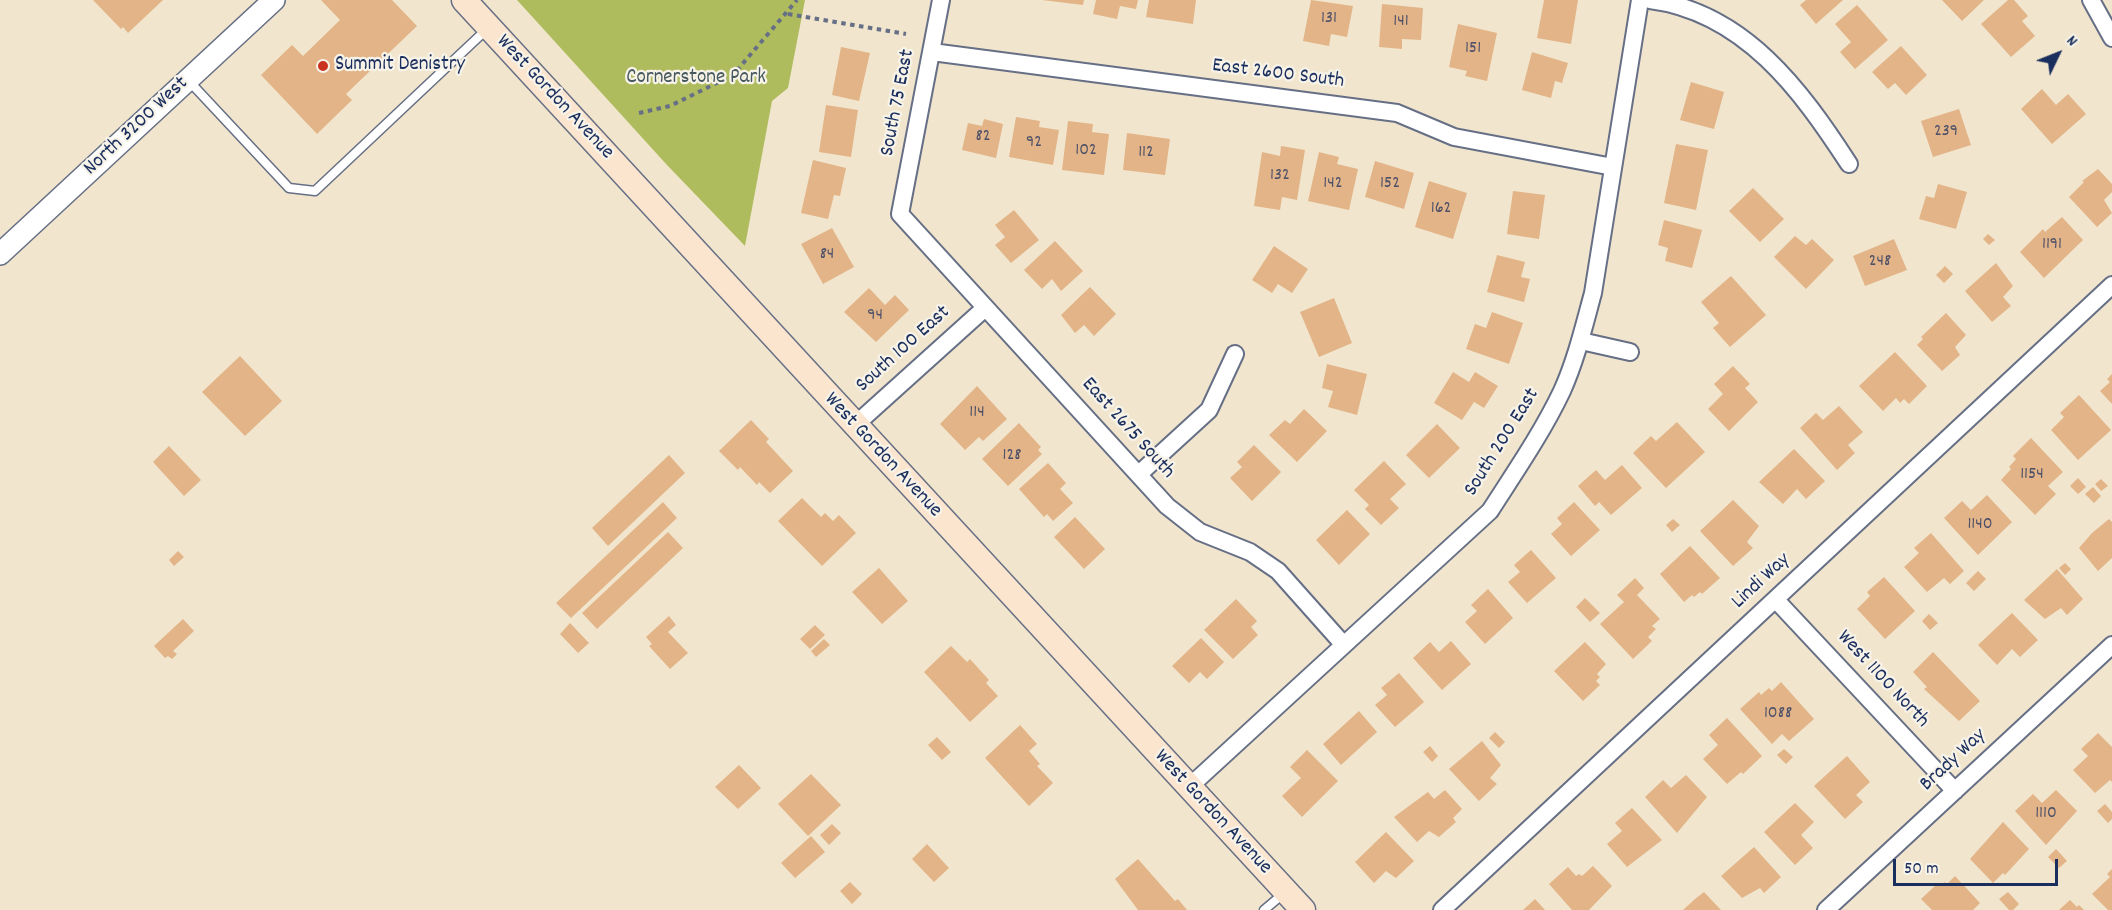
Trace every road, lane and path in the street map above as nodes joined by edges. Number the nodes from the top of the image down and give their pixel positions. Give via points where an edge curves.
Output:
1 (274, 0) edge
2 (464, 0) edge
3 (797, 0) edge
4 (942, 0) edge
5 (1640, 0) edge
6 (1650, 0) edge
7 (2091, 0) edge
8 (788, 14) junction
9 (489, 28) junction
10 (906, 34) dead end
11 (2112, 38) edge
12 (932, 52) junction
13 (187, 80) junction
14 (639, 113) dead end
15 (1849, 164) dead end
16 (1613, 167) junction
17 (900, 214) joint
18 (0, 254) edge
19 (2112, 285) edge
20 (985, 308) junction
21 (1581, 341) junction
22 (1630, 352) dead end
23 (1235, 354) dead end
24 (854, 426) junction
25 (1139, 474) junction
26 (1776, 600) junction
27 (1343, 644) junction
28 (2112, 645) edge
29 (1188, 788) junction
30 (1955, 791) junction
31 (1286, 891) junction
32 (1264, 910) edge
33 (1303, 910) edge
34 (1442, 910) edge
35 (1826, 910) edge

1 - 13 street, North 3200 West
2 - 9 main road, West Gordon Avenue
3 - 8 path
4 - 12 street, South 75 East
5 - 16 street, South 200 East
6 - 15 street via 1702,12 1736,30 1774,66 1822,122
7 - 11 street
8 - 10 path
8 - 14 path via 733,75 670,106
9 - 13 lane via 315,191 289,188
9 - 24 main road, West Gordon Avenue
12 - 16 street, East 2600 South via 1396,113 1454,137
12 - 17 street, South 75 East
13 - 18 street, North 3200 West
16 - 21 street, South 200 East via 1593,293
17 - 20 street, East 2675 South
19 - 26 street, Lindi Way
20 - 24 street, South 100 East
20 - 25 street, East 2675 South
21 - 22 street
21 - 27 street, South 200 East via 1562,391 1490,511
23 - 25 street via 1209,410
24 - 29 main road, West Gordon Avenue
25 - 27 street, East 2675 South via 1167,506 1200,532 1250,552 1278,571
26 - 30 street, West 1100 North
26 - 34 street, Lindi Way
27 - 29 street, South 200 East
28 - 30 street, Brady Way
29 - 31 main road, West Gordon Avenue
30 - 35 street, Brady Way
31 - 32 lane
31 - 33 main road, West Gordon Avenue

